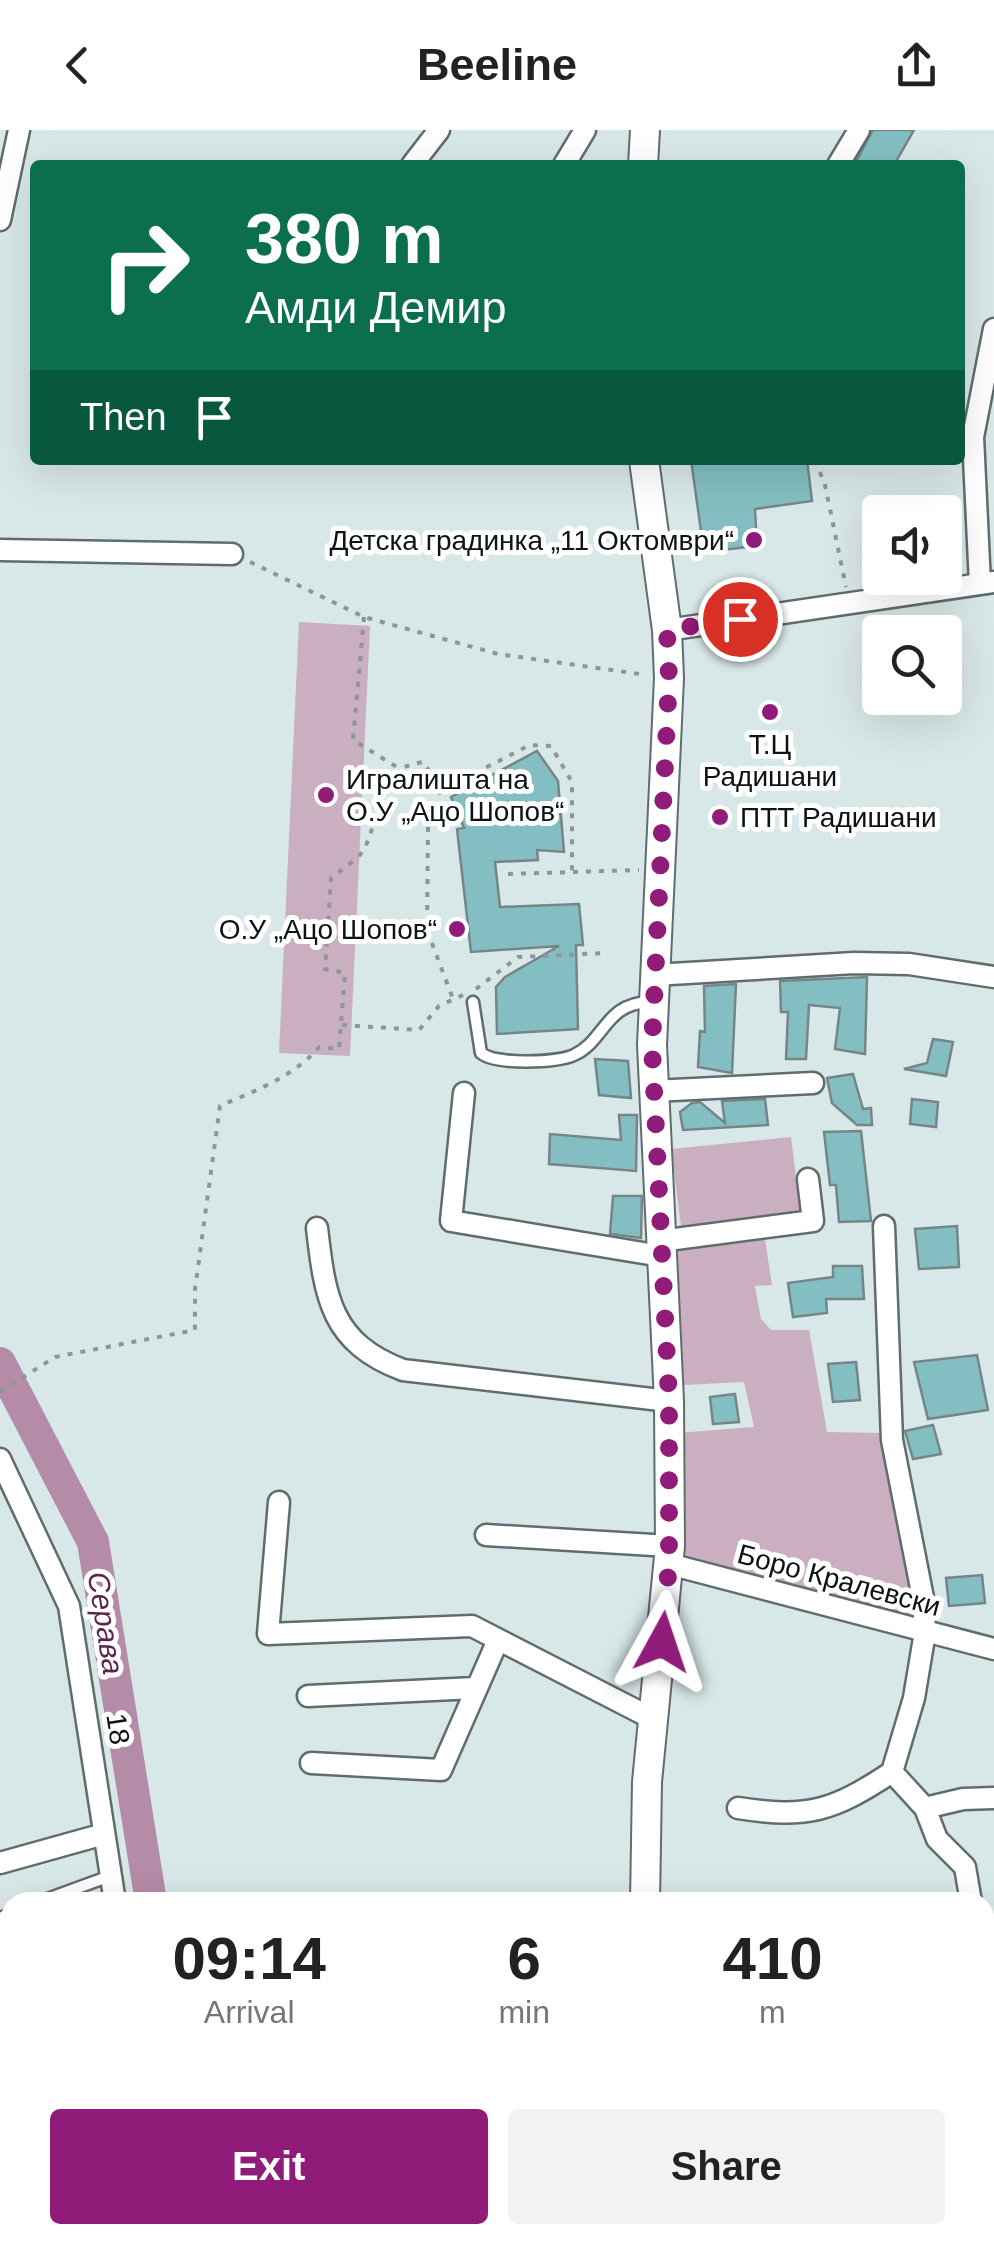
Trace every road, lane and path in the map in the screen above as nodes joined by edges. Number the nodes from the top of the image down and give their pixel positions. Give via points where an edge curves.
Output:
1 (20, 130) edge
2 (439, 130) edge
3 (585, 130) edge
4 (645, 130) edge
5 (859, 130) edge
6 (416, 160) edge
7 (567, 160) edge
8 (643, 160) edge
9 (841, 160) edge
10 (0, 220) edge
11 (994, 329) edge
12 (645, 465) edge
13 (817, 465) edge
14 (0, 550) edge
15 (232, 554) joint
16 (987, 583) edge
17 (849, 602) junction
18 (364, 616) junction
19 (667, 630) junction
20 (669, 678) junction
21 (400, 770) junction
22 (440, 791) junction
23 (661, 870) junction
24 (572, 872) junction
25 (508, 874) dead end
26 (606, 953) dead end
27 (994, 977) edge
28 (654, 988) junction
29 (453, 999) junction
30 (474, 1002) dead end
31 (342, 1024) junction
32 (814, 1083) dead end
33 (653, 1090) junction
34 (464, 1093) dead end
35 (808, 1179) dead end
36 (884, 1226) dead end
37 (317, 1228) dead end
38 (661, 1248) junction
39 (0, 1392) edge
40 (669, 1400) junction
41 (0, 1460) edge
42 (279, 1502) dead end
43 (486, 1536) dead end
44 (669, 1555) junction
45 (924, 1632) junction
46 (498, 1640) junction
47 (994, 1648) edge
48 (476, 1688) junction
49 (308, 1696) dead end
50 (655, 1720) junction
51 (312, 1763) dead end
52 (892, 1772) junction
53 (994, 1798) edge
54 (738, 1808) dead end
55 (926, 1808) junction
56 (104, 1834) junction
57 (0, 1863) edge
58 (110, 1876) junction
59 (66, 1892) edge
60 (112, 1892) edge
61 (647, 1892) edge
62 (969, 1892) edge

1 - 10 street
2 - 6 street
3 - 7 street
4 - 8 street
5 - 9 street
11 - 16 street via 973,437
12 - 19 street
13 - 17 path
14 - 15 street
15 - 18 path
16 - 17 street
17 - 19 street
18 - 20 path via 498,654
18 - 21 path via 352,740
19 - 20 street
20 - 23 street
21 - 22 path via 424,762
21 - 31 path via 382,787 362,852 331,878 325,969 345,973
22 - 24 path via 530,746 550,746 572,782
22 - 29 path via 428,826 427,930
23 - 24 path
23 - 28 street
24 - 25 path
26 - 29 path via 518,957 486,984
27 - 28 street via 909,964 854,964
28 - 30 lane via 571,1056 501,1062 481,1053
28 - 33 street
29 - 31 path via 419,1030
31 - 39 path via 340,1048 318,1047 264,1088 220,1106 194,1330 54,1356
32 - 33 street
33 - 38 street
34 - 38 street via 451,1221
35 - 38 street via 813,1221
36 - 45 street via 892,1440
37 - 40 street via 324,1289 346,1333 371,1358 403,1370
38 - 40 street
40 - 44 street
41 - 56 street, 18 via 70,1606
42 - 46 street via 268,1634 472,1626
43 - 44 street, Боро Кралевски
44 - 45 street, Боро Кралевски
44 - 50 street
45 - 47 street, Боро Кралевски
45 - 52 street
46 - 48 street
46 - 50 street
48 - 49 street
48 - 51 street via 441,1770
50 - 61 street via 647,1782
52 - 54 street via 815,1813
52 - 55 street
53 - 55 street
55 - 62 street via 937,1840 965,1867
56 - 57 street
56 - 58 street, 18
58 - 59 lane
58 - 60 street, 18

